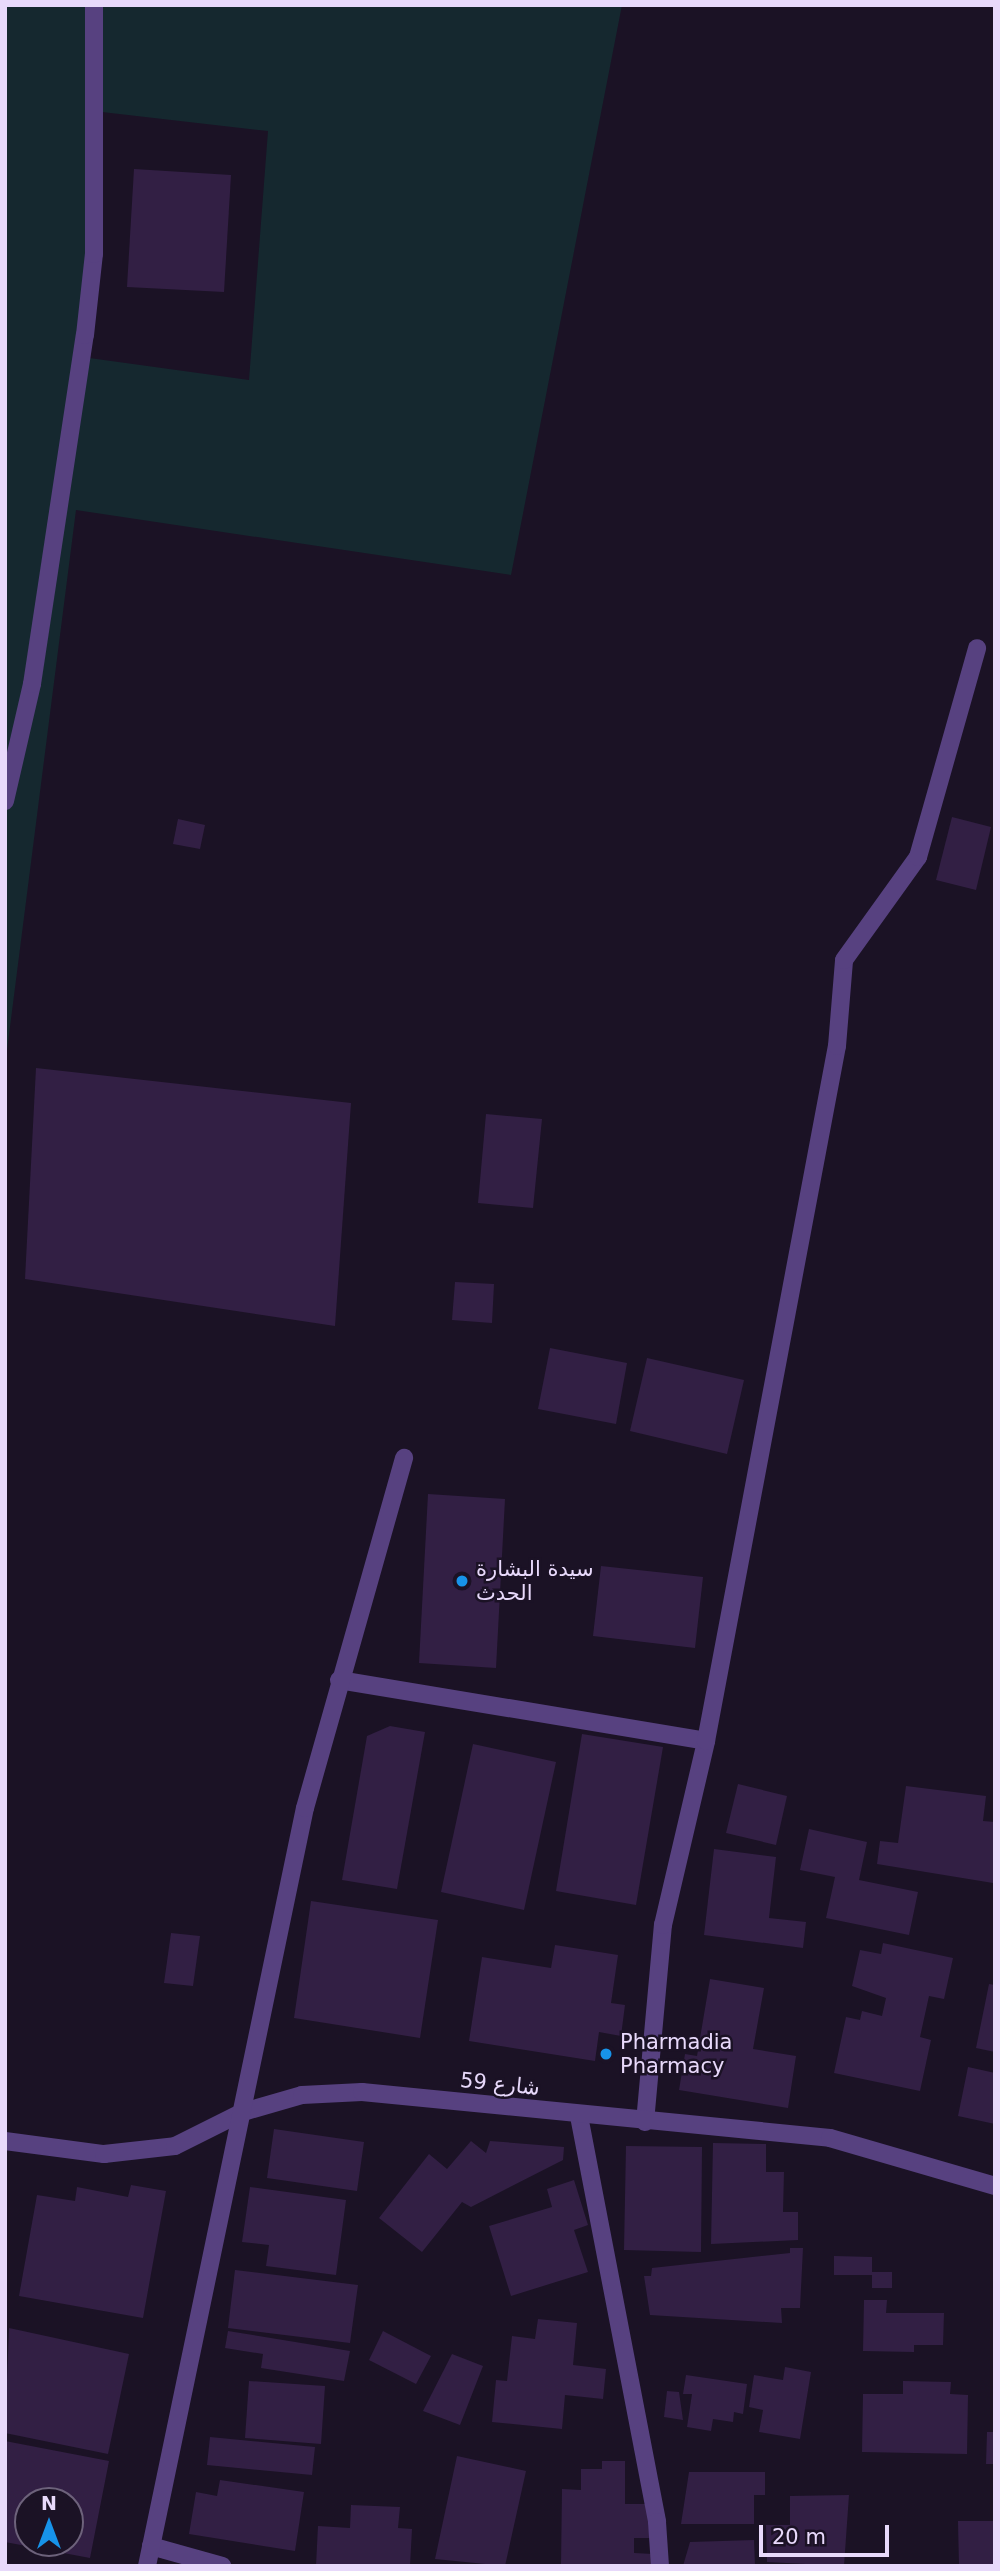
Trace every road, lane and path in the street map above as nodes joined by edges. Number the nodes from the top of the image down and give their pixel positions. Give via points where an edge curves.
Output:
1 (94, 5) edge
2 (977, 648) dead end
3 (5, 801) edge
4 (404, 1458) dead end
5 (339, 1680) junction
6 (706, 1741) junction
7 (243, 2112) junction
8 (579, 2116) junction
9 (645, 2122) junction
10 (5, 2141) edge
11 (995, 2186) edge
12 (151, 2546) junction
13 (147, 2566) edge
14 (222, 2566) edge
15 (660, 2566) edge

1 - 3 street via 94,230 85,335 32,684
2 - 6 street via 918,857 844,960 837,1046
4 - 5 street
5 - 6 street
5 - 7 street via 305,1808
6 - 9 street via 663,1925
7 - 8 street, شارع 59 via 302,2095 362,2091
7 - 10 street, شارع 59 via 175,2146 104,2154
7 - 12 street
8 - 9 street, شارع 59
8 - 15 street via 657,2522
9 - 11 street, شارع 59 via 830,2138
12 - 13 street
12 - 14 street

